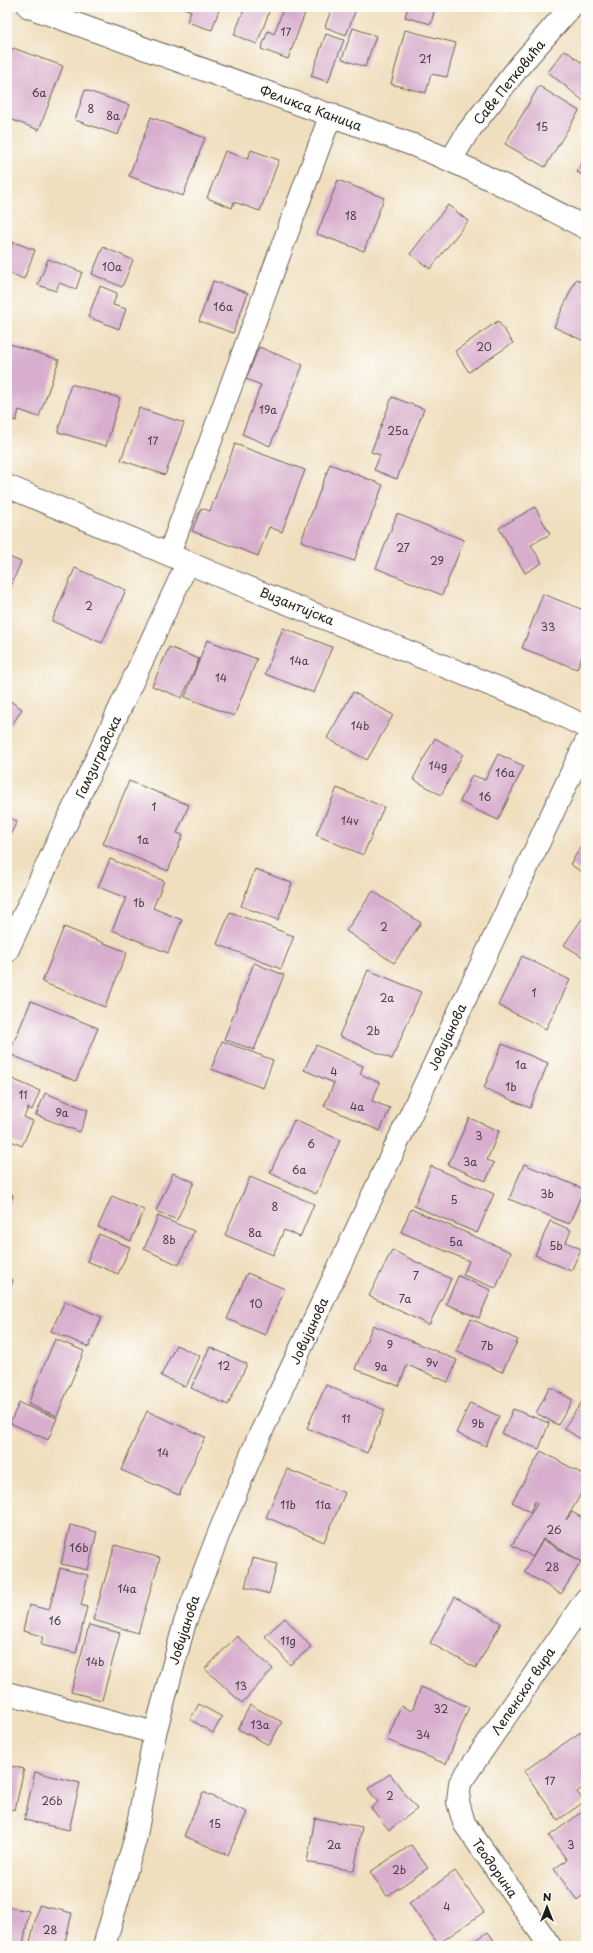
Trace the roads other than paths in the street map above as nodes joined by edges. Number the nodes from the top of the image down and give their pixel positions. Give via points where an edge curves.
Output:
1 (29, 7) edge
2 (572, 7) edge
3 (331, 114) junction
4 (451, 160) junction
5 (586, 228) edge
6 (7, 486) edge
7 (178, 558) junction
8 (586, 727) edge
9 (586, 742) edge
10 (7, 951) edge
11 (586, 1599) edge
12 (7, 1693) edge
13 (155, 1733) junction
14 (460, 1783) joint
15 (104, 1946) edge
16 (550, 1946) edge

1 - 3 street, Феликса Каница
2 - 4 street, Саве Петковића via 521,64 467,133
3 - 4 street, Феликса Каница
3 - 7 street, Гамзиградска
4 - 5 street, Феликса Каница via 508,186
6 - 7 street, Византијска
7 - 8 street, Византијска via 541,705
7 - 10 street, Гамзиградска
9 - 13 street, Јовијанова via 257,1441 185,1622
11 - 14 street, Лепенског вира
12 - 13 street
13 - 15 street, Јовијанова via 135,1840
14 - 16 street, Теодорина via 458,1802 464,1823

